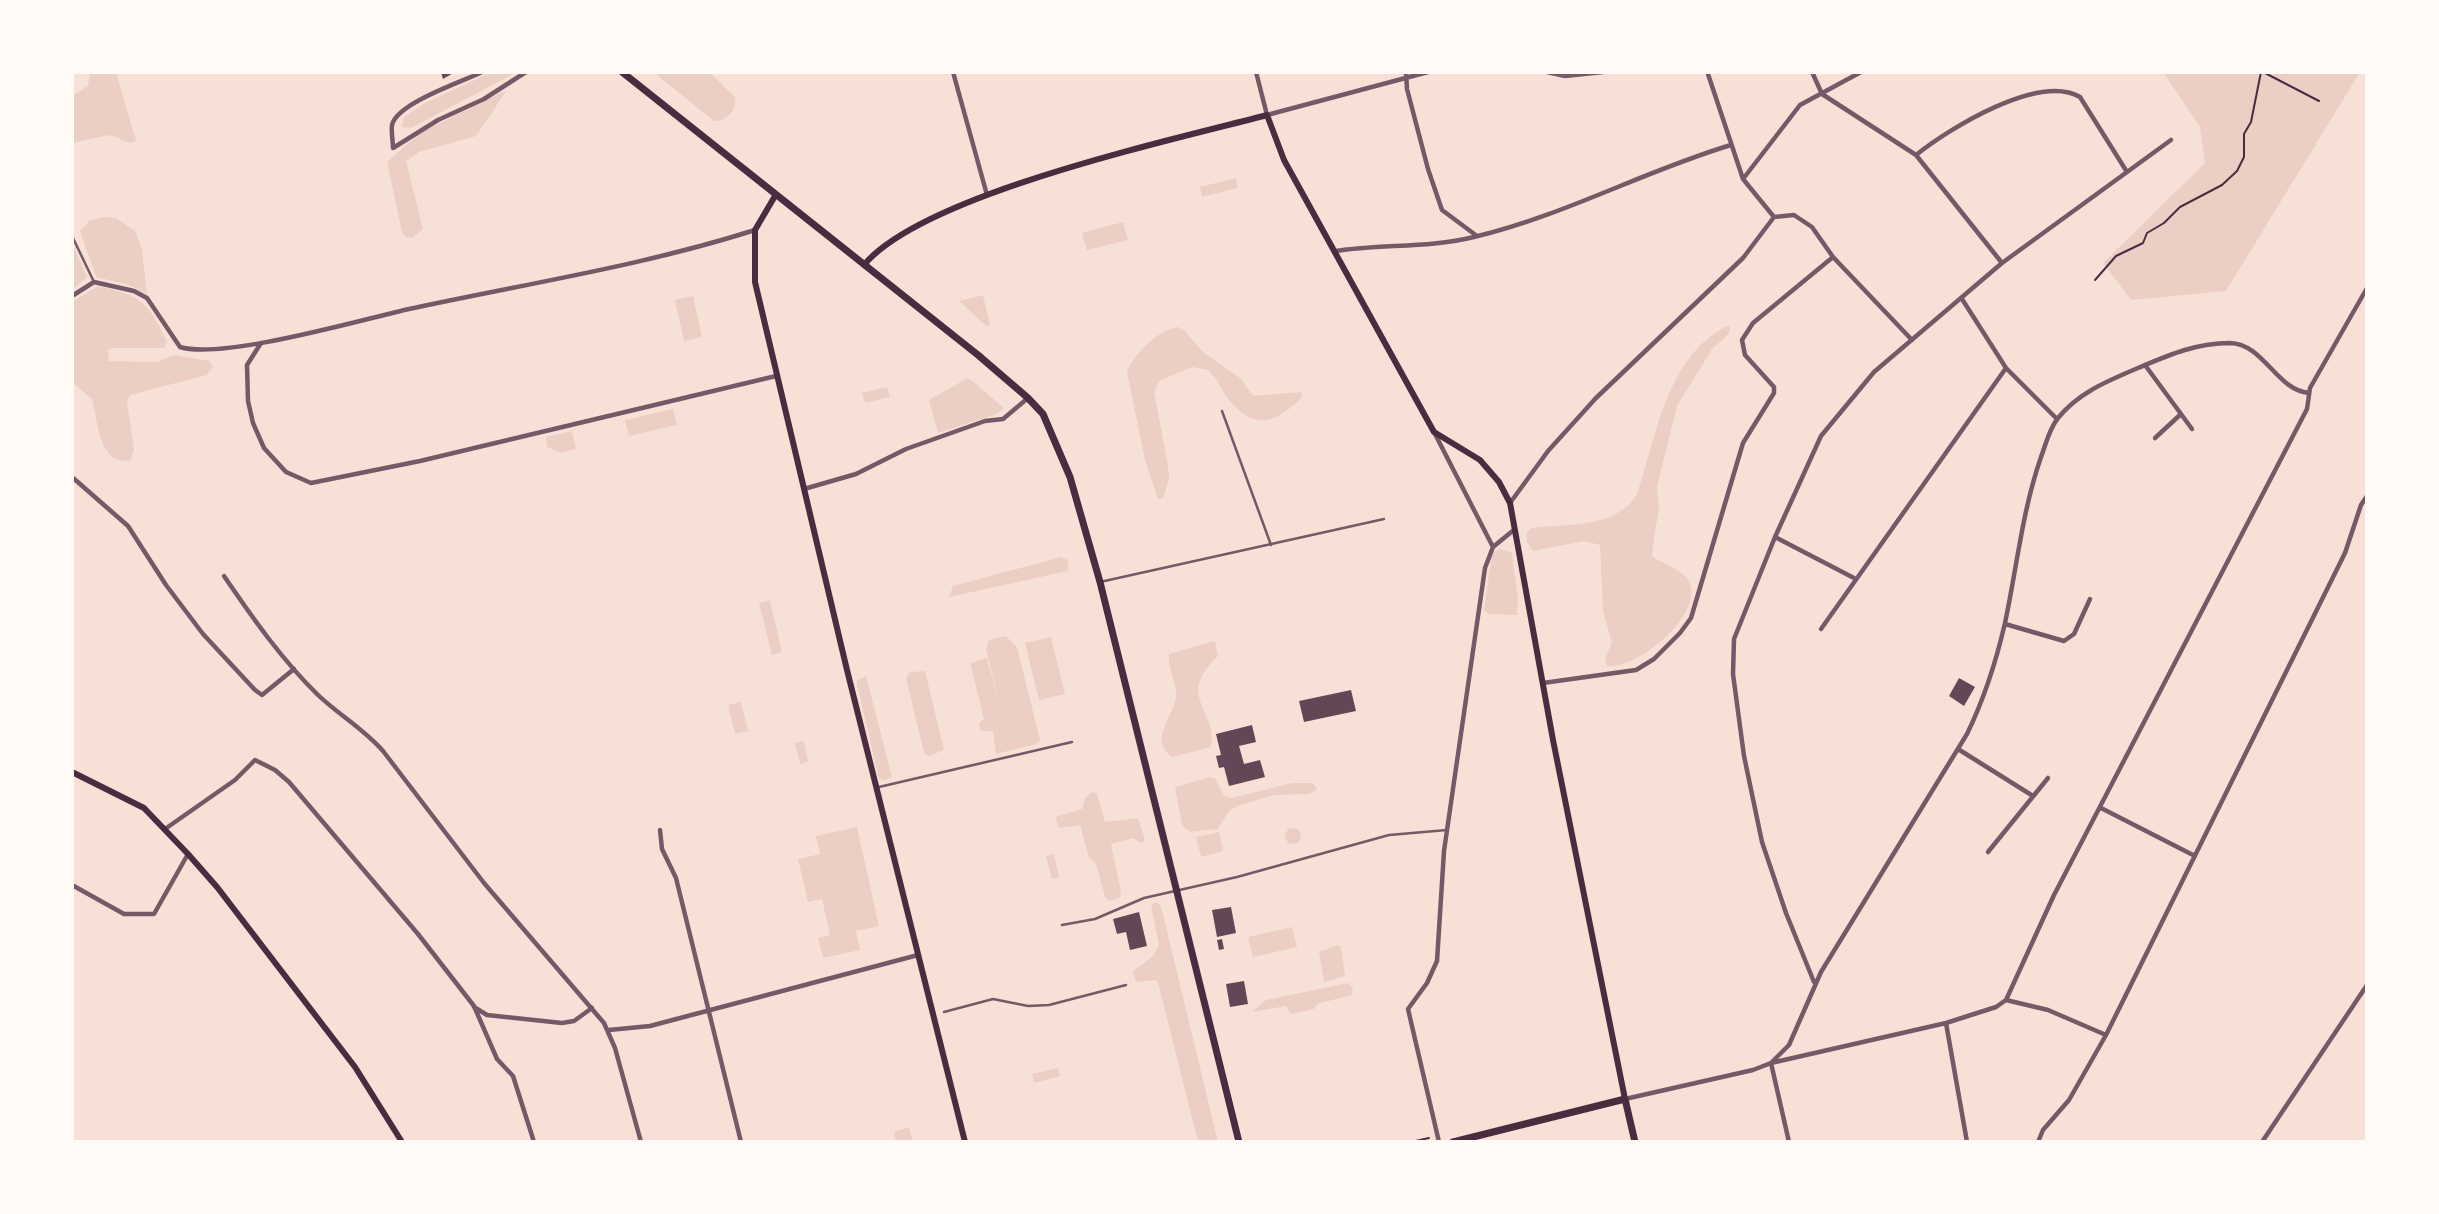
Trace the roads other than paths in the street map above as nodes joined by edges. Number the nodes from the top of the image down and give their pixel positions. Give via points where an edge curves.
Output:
1 (482, 72) edge
2 (526, 72) edge
3 (622, 72) edge
4 (953, 72) edge
5 (1256, 72) edge
6 (1428, 72) edge
7 (1547, 72) edge
8 (1603, 72) edge
9 (1707, 72) edge
10 (1812, 72) edge
11 (1860, 72) edge
12 (1407, 75) edge
13 (1822, 94) junction
14 (1267, 115) junction
15 (2171, 140) dead end
16 (1731, 145) junction
17 (1916, 155) junction
18 (2127, 172) junction
19 (1744, 179) junction
20 (987, 195) junction
21 (775, 197) junction
22 (1774, 217) junction
23 (755, 230) junction
24 (72, 236) edge
25 (1477, 236) junction
26 (1336, 251) junction
27 (1833, 257) junction
28 (2002, 263) junction
29 (864, 265) junction
30 (94, 282) junction
31 (2367, 288) edge
32 (72, 296) edge
33 (2365, 296) edge
34 (1962, 299) junction
35 (1912, 340) junction
36 (261, 342) junction
37 (2145, 365) junction
38 (2006, 368) junction
39 (776, 376) junction
40 (2309, 393) junction
41 (1028, 398) junction
42 (1222, 411) dead end
43 (2181, 414) junction
44 (2057, 419) junction
45 (2192, 429) dead end
46 (1434, 432) junction
47 (2155, 438) dead end
48 (72, 477) edge
49 (803, 489) junction
50 (2367, 496) edge
51 (1510, 503) junction
52 (1384, 519) dead end
53 (1515, 529) junction
54 (1775, 537) junction
55 (1270, 545) junction
56 (1493, 547) junction
57 (224, 576) dead end
58 (1854, 578) junction
59 (1100, 582) junction
60 (2090, 599) dead end
61 (2005, 624) junction
62 (1821, 629) dead end
63 (294, 669) junction
64 (1542, 683) junction
65 (1072, 742) dead end
66 (1958, 749) junction
67 (72, 772) edge
68 (2048, 778) dead end
69 (876, 788) junction
70 (2033, 796) junction
71 (2101, 808) junction
72 (165, 829) junction
73 (660, 830) dead end
74 (1447, 830) junction
75 (1988, 852) dead end
76 (188, 854) junction
77 (2194, 856) junction
78 (72, 885) edge
79 (1175, 891) junction
80 (1062, 925) dead end
81 (918, 956) junction
82 (1815, 983) junction
83 (1126, 985) dead end
84 (2367, 985) edge
85 (2006, 1000) junction
86 (474, 1006) junction
87 (592, 1008) junction
88 (707, 1011) junction
89 (944, 1012) dead end
90 (1946, 1023) junction
91 (609, 1030) junction
92 (2106, 1035) junction
93 (1771, 1063) junction
94 (1625, 1099) junction
95 (402, 1142) edge
96 (534, 1142) edge
97 (641, 1142) edge
98 (741, 1142) edge
99 (965, 1142) edge
100 (1239, 1142) edge
101 (1439, 1142) edge
102 (1453, 1142) edge
103 (1635, 1142) edge
104 (1789, 1142) edge
105 (1967, 1142) edge
106 (2038, 1142) edge
107 (2262, 1142) edge

1 - 2 street via 420,100 397,116 391,127 393,148
3 - 21 main road
4 - 20 street
5 - 14 street
6 - 12 street
7 - 8 street via 1565,76
9 - 16 street
10 - 13 street
11 - 13 street
12 - 14 street
12 - 25 street via 1424,156 1442,210
13 - 17 street
13 - 19 street via 1800,105
14 - 20 main road
14 - 26 main road via 1284,160
15 - 18 street
16 - 19 street
16 - 25 street via 1549,214
17 - 18 street via 2008,100 2068,90 2080,97
17 - 28 street
18 - 28 street
19 - 22 street
20 - 29 main road via 921,226 875,253
21 - 23 main road
21 - 29 main road
22 - 27 street via 1802,219
22 - 51 street via 1743,258 1596,398 1548,451
23 - 36 street via 596,270
23 - 39 main road via 755,282
24 - 30 lane
25 - 26 street
26 - 46 main road
27 - 35 street
27 - 64 street via 1753,323 1742,340 1745,355 1774,387 1773,393 1742,443 1686,625 1642,667
28 - 34 street
29 - 41 main road
30 - 32 street
30 - 36 street via 147,298 180,347 203,351
31 - 33 street
33 - 40 street
34 - 35 street
34 - 38 street
35 - 54 street via 1859,387 1821,436
36 - 39 street via 247,365 253,424 264,448 285,472 311,483
37 - 40 street via 2191,347 2238,344 2295,390
37 - 43 street
37 - 44 street via 2091,389
38 - 44 street
38 - 58 street
39 - 49 main road
40 - 71 street via 2307,409
41 - 49 street via 1003,419 985,421 906,449 856,474
41 - 59 main road via 1052,429
42 - 55 lane
43 - 45 street
43 - 47 street
44 - 61 street via 2022,522
46 - 51 main road via 1486,465
46 - 56 street
48 - 63 street via 128,526 203,635 255,691 269,692
49 - 69 main road
50 - 77 street via 2345,553
51 - 53 main road
52 - 55 lane
53 - 56 street
53 - 64 main road
54 - 58 street
54 - 82 street via 1734,639 1734,674 1759,832
55 - 59 lane
56 - 74 street via 1479,604
57 - 63 street
58 - 62 street
59 - 79 main road
60 - 61 street via 2074,634 2064,640
61 - 66 street via 1985,696
63 - 87 street via 318,695 370,736 484,883
64 - 94 main road
65 - 69 lane
66 - 70 street
66 - 82 street
67 - 72 main road via 144,808
68 - 70 street
69 - 81 main road
70 - 75 street
71 - 77 street
71 - 85 street via 2043,917
72 - 76 main road
72 - 86 street via 235,780 255,760 275,770 418,934
73 - 88 street
74 - 79 lane via 1389,835
74 - 101 street via 1437,961 1408,1009
76 - 78 street via 154,914 124,914
76 - 95 main road via 355,1067
77 - 92 street
79 - 80 lane via 1095,919
79 - 100 main road
81 - 88 street
81 - 99 main road
82 - 93 street via 1792,1041
83 - 89 lane via 1049,1005 993,999
84 - 107 street
85 - 90 street
85 - 92 street via 2042,1008
86 - 87 street via 486,1015 562,1023 574,1021
86 - 96 street via 498,1059 513,1076
87 - 91 street
88 - 91 street via 650,1027
88 - 98 street
90 - 93 street
90 - 105 street
91 - 97 street
92 - 106 street via 2069,1100
93 - 94 street
93 - 104 street
94 - 102 main road
94 - 103 main road

